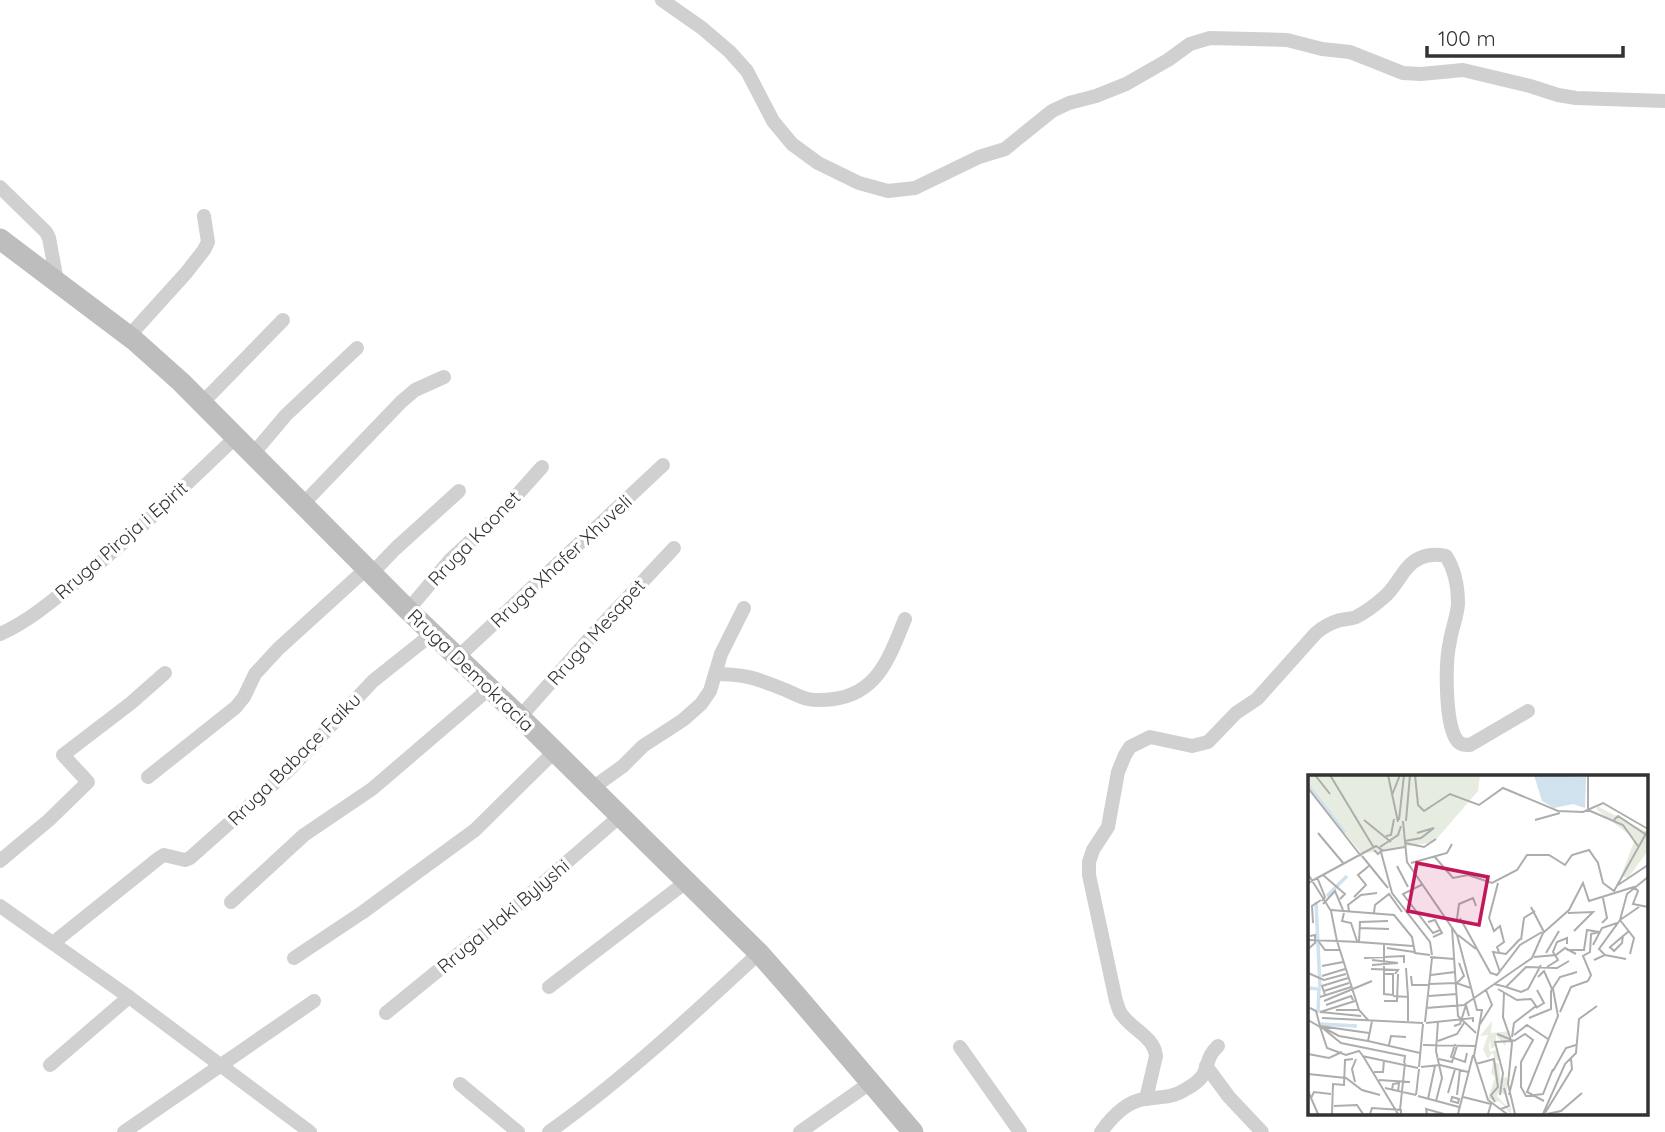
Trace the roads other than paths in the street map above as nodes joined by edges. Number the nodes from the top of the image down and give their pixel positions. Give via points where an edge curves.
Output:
1 (662, 0) edge
2 (1665, 101) edge
3 (0, 187) edge
4 (204, 216) dead end
5 (0, 239) edge
6 (57, 281) junction
7 (283, 320) dead end
8 (129, 336) junction
9 (357, 348) dead end
10 (444, 377) dead end
11 (201, 403) junction
12 (236, 437) junction
13 (253, 454) junction
14 (663, 465) dead end
15 (542, 467) dead end
16 (459, 491) dead end
17 (303, 504) junction
18 (674, 548) dead end
19 (369, 571) junction
20 (744, 608) dead end
21 (408, 610) junction
22 (905, 620) dead end
23 (0, 634) edge
24 (432, 634) junction
25 (458, 657) junction
26 (165, 673) dead end
27 (715, 674) junction
28 (490, 688) junction
29 (1528, 711) dead end
30 (520, 717) junction
31 (554, 752) junction
32 (148, 777) dead end
33 (591, 789) junction
34 (619, 817) junction
35 (0, 861) edge
36 (686, 882) junction
37 (231, 902) dead end
38 (0, 906) edge
39 (53, 943) junction
40 (758, 953) junction
41 (294, 958) dead end
42 (550, 988) dead end
43 (129, 997) junction
44 (314, 1001) dead end
45 (386, 1013) dead end
46 (1218, 1046) dead end
47 (960, 1047) dead end
48 (50, 1065) dead end
49 (221, 1066) junction
50 (1206, 1066) junction
51 (870, 1083) junction
52 (460, 1084) dead end
53 (1146, 1099) junction
54 (124, 1132) edge
55 (310, 1132) edge
56 (518, 1132) edge
57 (549, 1132) edge
58 (800, 1132) edge
59 (913, 1132) edge
60 (1020, 1132) edge
61 (1101, 1132) edge
62 (1262, 1132) edge

1 - 2 street via 730,52 792,144 818,163 888,191 915,188 1005,149 1052,111 1126,83 1190,44 1210,38 1287,40 1350,52 1403,73 1463,70 1576,98
3 - 6 street via 46,232
4 - 8 street via 208,242 204,250
5 - 6 main road, Rruga Demokracia
6 - 8 main road, Rruga Demokracia
7 - 11 street
8 - 11 main road, Rruga Demokracia
9 - 13 street via 286,415
10 - 17 street via 401,402
11 - 12 main road, Rruga Demokracia
12 - 13 main road, Rruga Demokracia
12 - 23 street, Rruga Piroja i Epirit via 90,572
13 - 17 main road, Rruga Demokracia
14 - 25 street, Rruga Xhafer Xhuveli
15 - 21 street, Rruga Kaonet via 450,560
16 - 19 street
17 - 19 main road, Rruga Demokracia
18 - 30 street, Rruga Mesapet
19 - 21 main road, Rruga Demokracia
19 - 32 street via 278,649 255,674 236,707
20 - 27 street
21 - 24 main road, Rruga Demokracia
22 - 27 street via 878,676 847,698 806,699 759,679
24 - 25 main road, Rruga Demokracia
24 - 39 street, Rruga Babaçe Faiku via 373,681 290,769 190,858 159,858
25 - 28 main road, Rruga Demokracia
26 - 35 street via 63,755 88,782
27 - 33 street via 701,704
28 - 30 main road, Rruga Demokracia
28 - 37 street via 372,789 304,835
29 - 53 street via 1470,745 1456,739 1446,684 1457,589 1446,556 1431,555 1409,565 1385,597 1367,610 1315,633 1257,699 1236,713 1208,743 1192,746 1150,737 1130,747 1118,772 1108,827 1089,862 1120,1012 1155,1049
30 - 31 main road, Rruga Demokracia
31 - 33 main road, Rruga Demokracia
31 - 41 street via 475,830
33 - 34 main road, Rruga Demokracia
34 - 36 main road, Rruga Demokracia
34 - 45 street, Rruga Haki Bylyshi
36 - 40 main road, Rruga Demokracia
36 - 42 street
38 - 39 street
39 - 43 street
40 - 51 main road, Rruga Demokracia
40 - 57 street via 640,1061
43 - 48 street
43 - 49 street
44 - 49 street
46 - 50 street
47 - 60 street
49 - 54 street
49 - 55 street
50 - 53 street via 1202,1077 1180,1093
50 - 62 street
51 - 58 street
51 - 59 main road, Rruga Demokracia
52 - 56 street
53 - 61 street via 1125,1107

